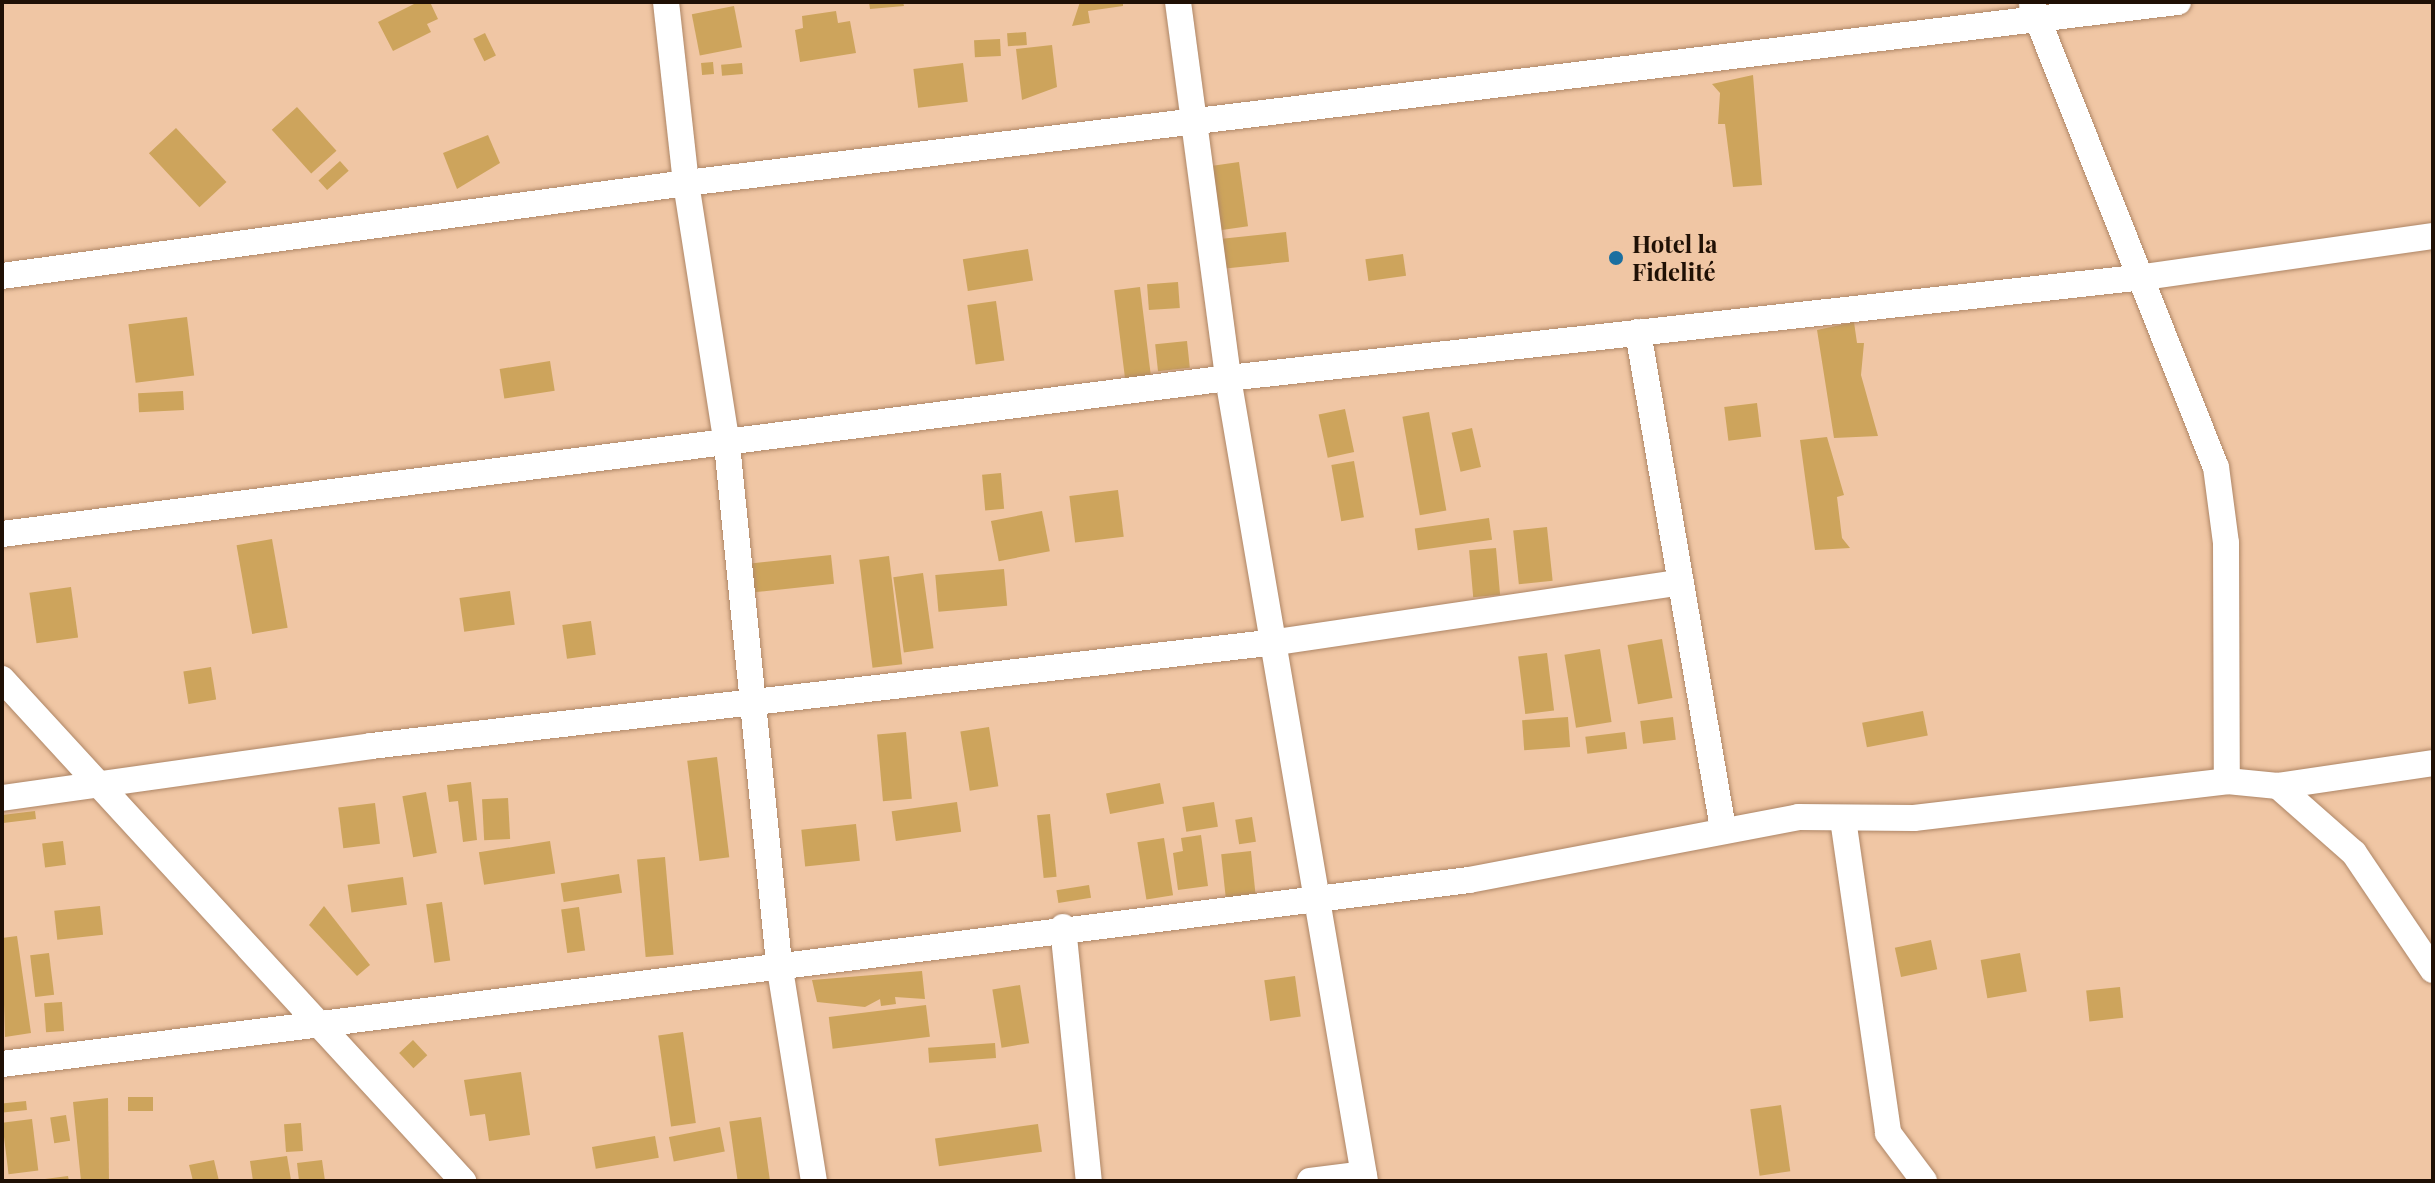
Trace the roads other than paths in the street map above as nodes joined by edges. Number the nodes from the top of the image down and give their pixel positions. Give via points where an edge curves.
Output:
1 (666, 2) edge
2 (1178, 2) edge
3 (2178, 2) edge
4 (2035, 11) edge
5 (1194, 120) junction
6 (686, 183) junction
7 (2433, 236) edge
8 (2, 276) edge
9 (2144, 277) junction
10 (1638, 332) junction
11 (1228, 378) junction
12 (727, 444) junction
13 (2, 534) edge
14 (1681, 582) junction
15 (1277, 642) junction
16 (2, 679) edge
17 (755, 702) junction
18 (2433, 763) edge
19 (2227, 781) junction
20 (96, 782) junction
21 (2278, 786) junction
22 (2, 798) edge
23 (1843, 819) junction
24 (1723, 829) junction
25 (1316, 895) junction
26 (1063, 927) junction
27 (779, 963) junction
28 (2433, 970) edge
29 (320, 1024) junction
30 (2, 1064) edge
31 (1365, 1178) edge
32 (463, 1181) edge
33 (814, 1181) edge
34 (1089, 1181) edge
35 (1310, 1181) edge
36 (1924, 1181) edge

1 - 6 street
2 - 5 street
3 - 4 street
4 - 5 street
4 - 9 street
5 - 6 street
5 - 11 street
6 - 8 street
6 - 12 street
7 - 9 street
9 - 10 street
9 - 19 street via 2216,467 2226,543
10 - 11 street
10 - 14 street
11 - 12 street
11 - 15 street
12 - 13 street
12 - 17 street
14 - 15 street
14 - 24 street
15 - 17 street
15 - 25 street
16 - 20 street
17 - 20 street
17 - 27 street
18 - 21 street
19 - 21 street
19 - 23 street
20 - 22 street
20 - 29 street
21 - 28 street via 2354,853
23 - 24 street via 1798,817
23 - 36 street via 1888,1133
24 - 25 street via 1469,880
25 - 26 street
25 - 31 street
26 - 27 street
26 - 34 street
27 - 29 street
27 - 33 street
29 - 30 street
29 - 32 street
31 - 35 street

